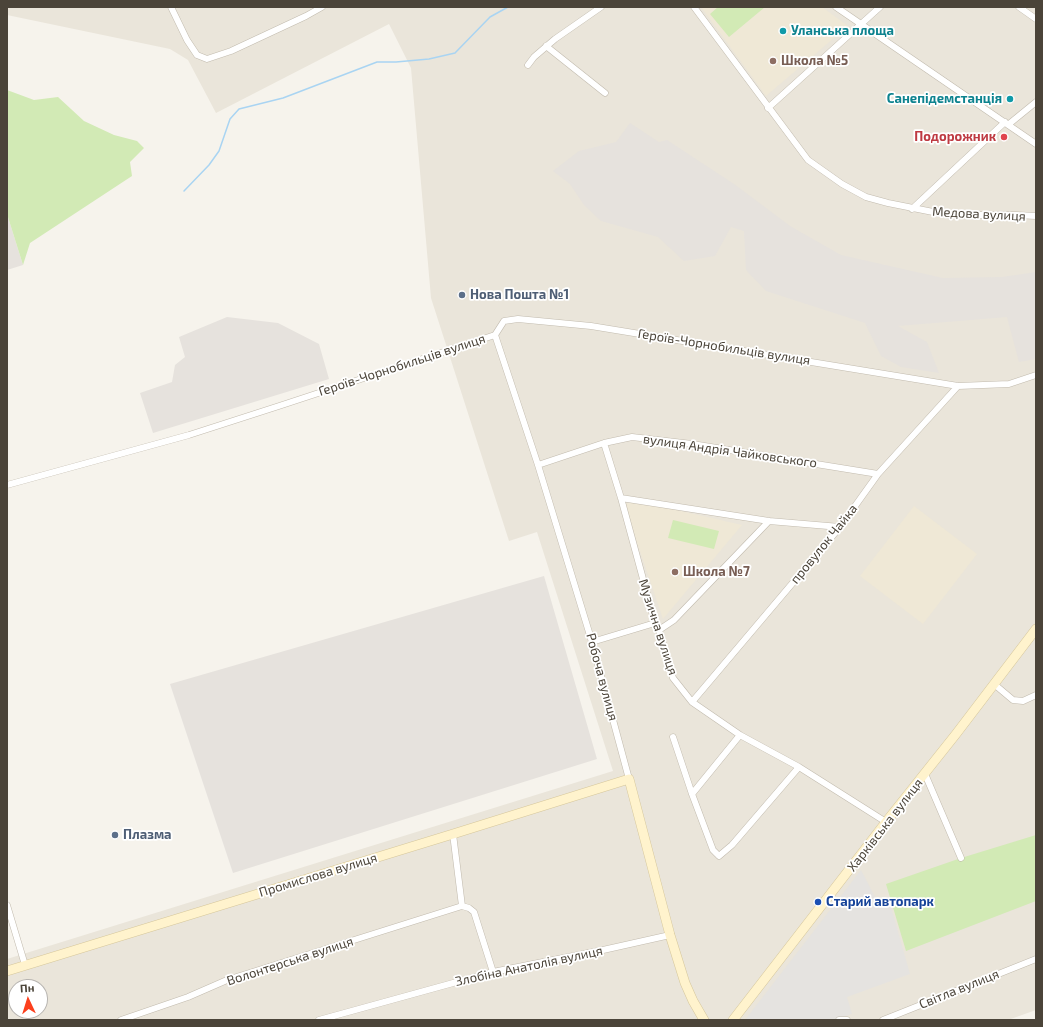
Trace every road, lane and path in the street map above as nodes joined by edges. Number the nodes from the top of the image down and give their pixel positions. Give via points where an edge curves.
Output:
1 (171, 7) edge
2 (322, 7) edge
3 (601, 7) edge
4 (694, 7) edge
5 (836, 7) edge
6 (880, 7) edge
7 (1019, 7) edge
8 (1036, 19) edge
9 (862, 23) junction
10 (546, 46) junction
11 (528, 65) dead end
12 (605, 93) dead end
13 (1036, 102) edge
14 (768, 108) junction
15 (1007, 123) junction
16 (1036, 144) edge
17 (912, 209) junction
18 (1036, 216) edge
19 (495, 335) junction
20 (1036, 376) edge
21 (958, 386) junction
22 (604, 443) junction
23 (538, 465) junction
24 (878, 474) junction
25 (7, 485) edge
26 (621, 498) junction
27 (769, 521) junction
28 (840, 528) junction
29 (655, 623) junction
30 (1036, 629) edge
31 (659, 630) junction
32 (592, 642) junction
33 (994, 684) junction
34 (1035, 698) edge
35 (692, 702) junction
36 (740, 735) junction
37 (673, 737) dead end
38 (799, 767) junction
39 (925, 774) junction
40 (629, 779) junction
41 (692, 794) junction
42 (886, 822) junction
43 (454, 834) junction
44 (962, 858) dead end
45 (7, 905) edge
46 (462, 906) junction
47 (670, 935) junction
48 (1036, 958) edge
49 (25, 965) junction
50 (7, 971) edge
51 (492, 972) junction
52 (121, 1020) edge
53 (319, 1020) edge
54 (704, 1020) edge
55 (733, 1020) edge
56 (839, 1020) edge
57 (846, 1020) edge
58 (883, 1020) edge

1 - 2 street via 197,55 207,59 232,51
3 - 10 street
4 - 14 street
5 - 9 street
6 - 9 street
7 - 8 street
9 - 14 street
9 - 15 street
10 - 11 street
10 - 12 street
13 - 15 street
14 - 17 street, Медова вулиця via 808,160 826,174 866,196
15 - 16 street
15 - 17 street
17 - 18 street, Медова вулиця via 948,215
19 - 21 street, Героїв-Чорнобильців вулиця via 504,321 518,319 592,326
19 - 23 street, Робоча вулиця
19 - 25 street, Героїв-Чорнобильців вулиця via 189,435
20 - 21 street, Героїв-Чорнобильців вулиця via 1009,384
21 - 24 street, провулок Чайка
22 - 23 street, вулиця Андрія Чайковського
22 - 24 street, вулиця Андрія Чайковського via 632,437 692,444
22 - 26 street, Музична вулиця
23 - 32 street, Робоча вулиця
24 - 28 street, провулок Чайка
26 - 27 street
26 - 29 street, Музична вулиця
27 - 28 street
27 - 31 street via 674,620
28 - 35 street, провулок Чайка
29 - 31 street, Музична вулиця
29 - 32 street
30 - 33 street, Харківська вулиця
31 - 35 street, Музична вулиця via 673,678
32 - 40 street, Робоча вулиця
33 - 34 street via 1013,700
33 - 39 street, Харківська вулиця
35 - 36 street, Музична вулиця
36 - 38 street, Музична вулиця
36 - 41 street
37 - 41 street
38 - 41 street via 732,845 719,856 713,850
38 - 42 street, Музична вулиця
39 - 42 street, Харківська вулиця
39 - 44 street
40 - 43 street, Промислова вулиця
40 - 47 street, Робоча вулиця
42 - 55 street, Харківська вулиця
43 - 46 street
43 - 49 street, Промислова вулиця
45 - 49 street
46 - 51 street via 474,912
46 - 52 street, Волонтерська вулиця via 227,980 188,998
47 - 51 street, Злобіна Анатолія вулиця
47 - 54 street, Робоча вулиця via 685,983
48 - 58 street, Світла вулиця
49 - 50 street, Промислова вулиця
51 - 53 street, Злобіна Анатолія вулиця
56 - 57 street

